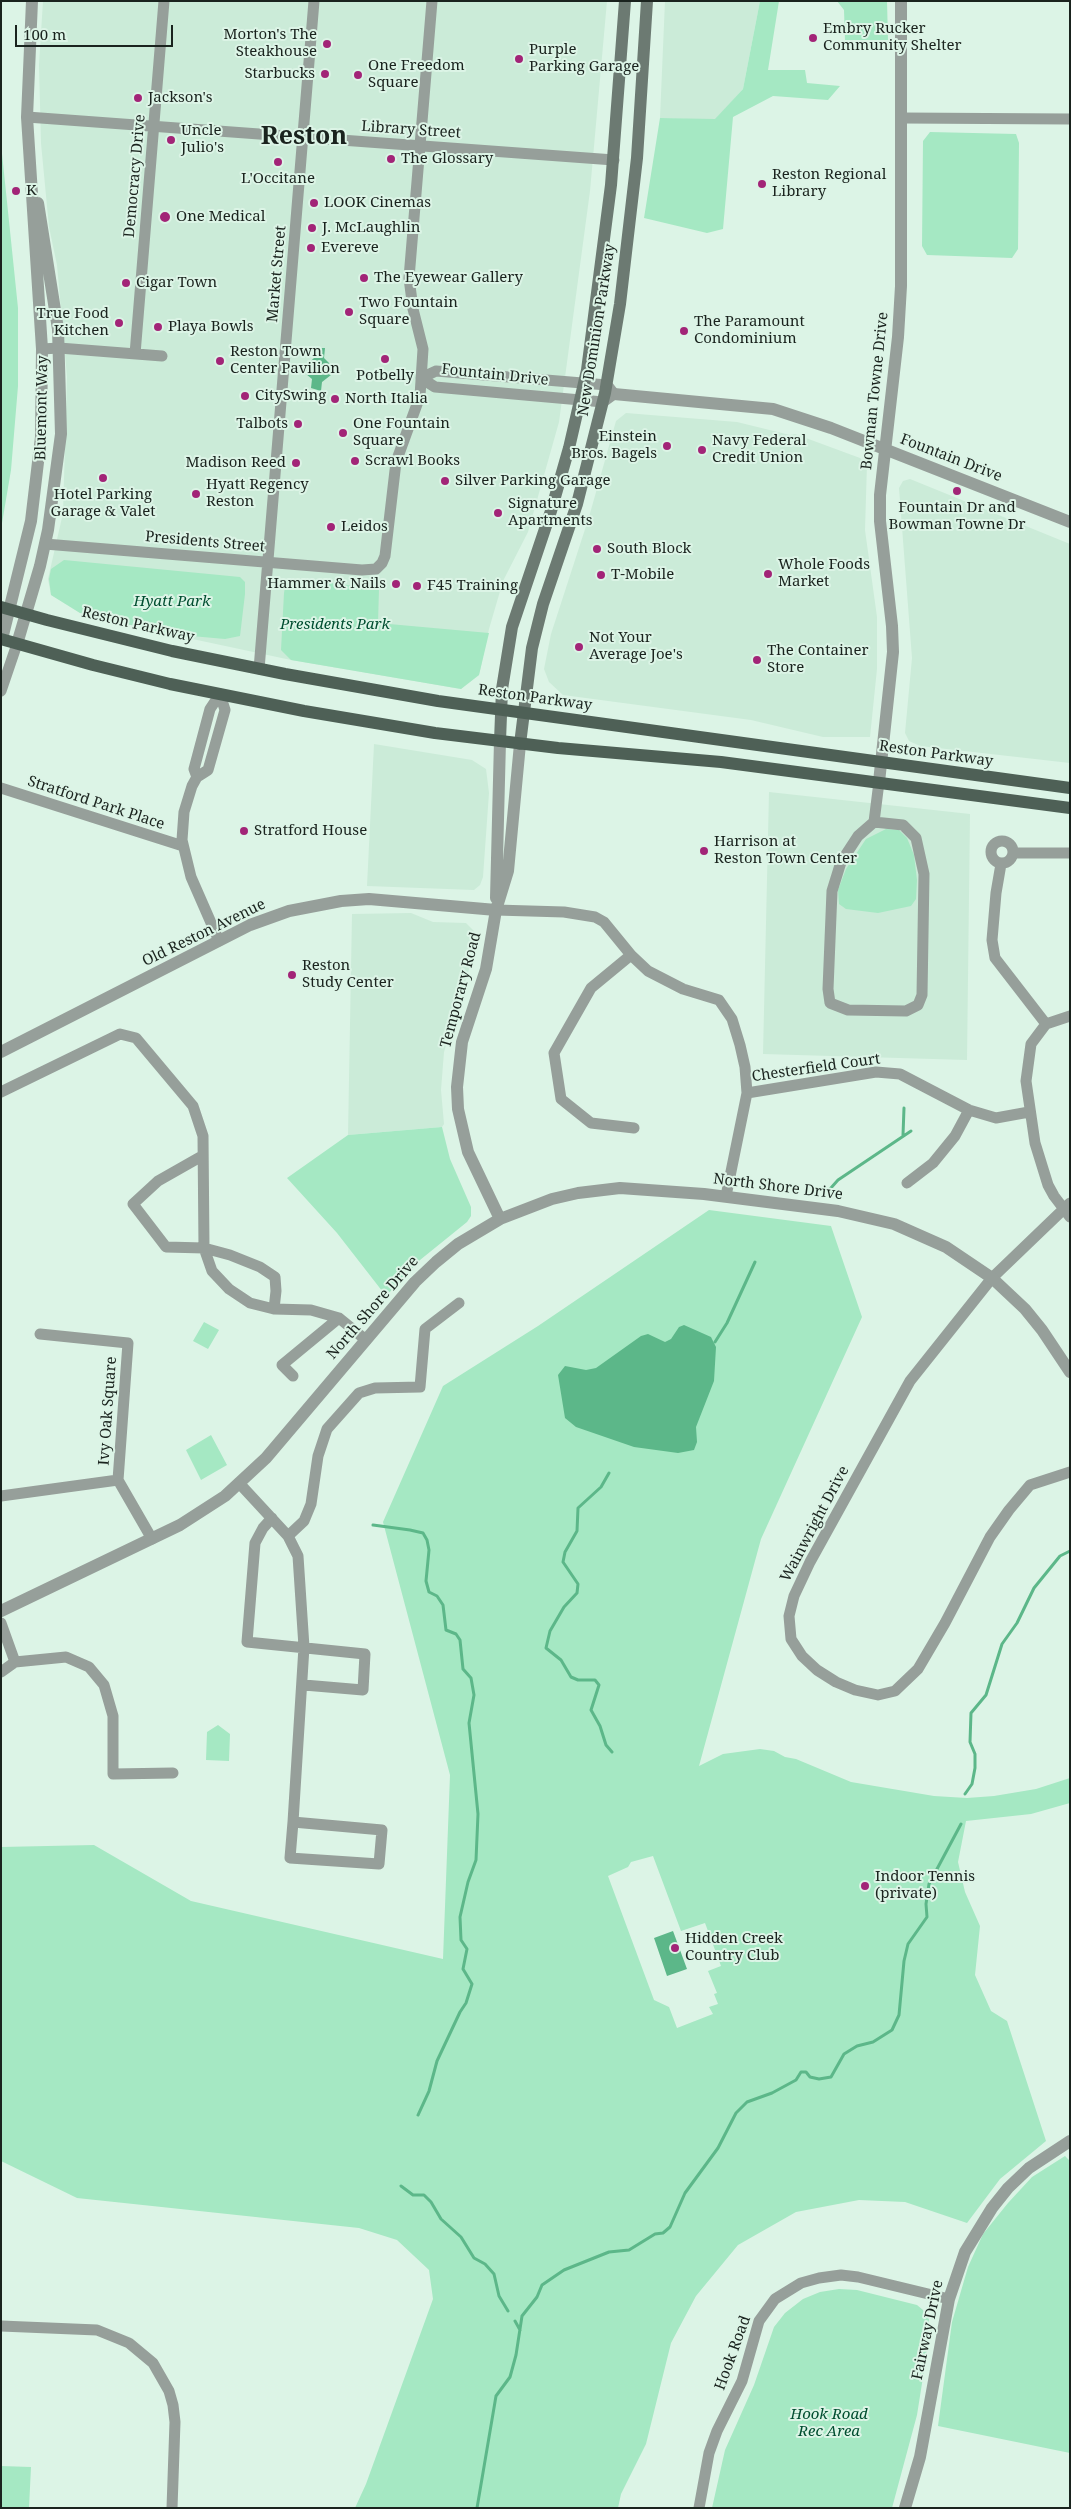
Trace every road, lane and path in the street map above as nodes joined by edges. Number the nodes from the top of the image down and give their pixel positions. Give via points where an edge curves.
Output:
1 (32, 1) edge
2 (164, 1) edge
3 (314, 1) edge
4 (432, 1) edge
5 (625, 1) edge
6 (647, 1) edge
7 (901, 1) edge
8 (27, 117) junction
9 (902, 118) junction
10 (1070, 119) edge
11 (154, 126) junction
12 (304, 137) junction
13 (418, 146) junction
14 (614, 160) junction
15 (31, 171) junction
16 (59, 348) junction
17 (42, 349) junction
18 (135, 354) junction
19 (162, 356) dead end
20 (421, 378) junction
21 (585, 383) junction
22 (610, 389) junction
23 (581, 400) junction
24 (603, 402) junction
25 (885, 450) junction
26 (1070, 522) edge
27 (45, 544) junction
28 (268, 562) junction
29 (5, 608) edge
30 (26, 614) junction
31 (2, 640) edge
32 (17, 644) junction
33 (259, 669) junction
34 (1, 691) edge
35 (220, 694) junction
36 (501, 709) junction
37 (523, 712) junction
38 (500, 741) junction
39 (520, 744) junction
40 (882, 763) junction
41 (879, 782) junction
42 (1, 788) edge
43 (1070, 788) edge
44 (1070, 808) edge
45 (874, 822) junction
46 (183, 846) junction
47 (1013, 853) junction
48 (1070, 854) edge
49 (1001, 864) junction
50 (496, 910) junction
51 (219, 941) junction
52 (631, 955) junction
53 (1070, 1016) edge
54 (1046, 1024) junction
55 (1, 1052) edge
56 (1, 1092) edge
57 (746, 1093) junction
58 (968, 1110) junction
59 (1029, 1112) junction
60 (634, 1128) dead end
61 (202, 1156) junction
62 (907, 1183) dead end
63 (726, 1196) junction
64 (1067, 1210) edge
65 (500, 1219) junction
66 (204, 1248) junction
67 (992, 1278) junction
68 (459, 1303) dead end
69 (274, 1309) junction
70 (339, 1318) junction
71 (40, 1334) dead end
72 (366, 1340) junction
73 (1070, 1372) edge
74 (292, 1376) dead end
75 (1070, 1472) edge
76 (118, 1480) junction
77 (239, 1484) junction
78 (1, 1496) edge
79 (272, 1518) junction
80 (288, 1536) junction
81 (152, 1539) junction
82 (1, 1611) edge
83 (1, 1623) edge
84 (304, 1647) junction
85 (15, 1662) junction
86 (1, 1672) edge
87 (304, 1685) junction
88 (173, 1773) dead end
89 (293, 1822) junction
90 (1070, 2141) edge
91 (949, 2299) junction
92 (1, 2326) edge
93 (172, 2508) edge
94 (699, 2508) edge
95 (906, 2508) edge

1 - 8 street, Bluemont Way
2 - 11 street, Democracy Drive
3 - 12 street, Market Street
4 - 13 street
5 - 14 main road, New Dominion Parkway
6 - 22 main road, New Dominion Parkway via 637,158
7 - 9 street, Bowman Towne Drive
8 - 11 street, Library Street
8 - 15 street, Bluemont Way
9 - 10 street
9 - 25 street, Bowman Towne Drive via 901,296
11 - 12 street, Library Street
11 - 18 street, Democracy Drive
12 - 13 street, Library Street
12 - 28 street, Market Street
13 - 14 street, Library Street
13 - 20 street via 409,278 423,349
14 - 21 main road, New Dominion Parkway
15 - 16 street, Bluemont Way via 43,229
15 - 17 street, Bluemont Way via 32,229
16 - 17 street
16 - 18 street
16 - 27 street, Bluemont Way via 61,434
17 - 29 street, Bluemont Way via 41,437 36,487 31,521
18 - 19 street
20 - 21 street, Fountain Drive via 436,371 449,371
20 - 23 street, Fountain Drive via 435,387
20 - 28 street, Presidents Street via 419,402 396,462 384,560 376,569 362,570
21 - 22 street, Fountain Drive
21 - 23 main road, New Dominion Parkway
22 - 24 main road, New Dominion Parkway
22 - 25 street, Fountain Drive via 772,409
23 - 24 street, Fountain Drive
23 - 36 main road, New Dominion Parkway via 551,511 512,628
24 - 37 main road, New Dominion Parkway via 577,504 543,604 532,648
25 - 26 street, Fountain Drive
25 - 40 street, Bowman Towne Drive via 880,521 893,652
27 - 28 street, Presidents Street
27 - 30 street, Bluemont Way
28 - 33 street, Market Street
29 - 30 main road, Reston Parkway
29 - 31 street, Bluemont Way
30 - 32 street, Bluemont Way
30 - 33 main road, Reston Parkway via 140,644
31 - 32 main road
32 - 34 street
32 - 35 main road via 112,670
33 - 36 main road, Reston Parkway
35 - 38 main road via 435,733
35 - 46 street via 210,709 194,769 196,777 184,812
36 - 37 main road, Reston Parkway
36 - 38 main road, New Dominion Parkway
37 - 39 main road, New Dominion Parkway
37 - 40 main road, Reston Parkway
38 - 39 main road
38 - 50 street, Temporary Road
39 - 41 main road via 721,762
39 - 50 street, Temporary Road via 508,870
40 - 41 street, Bowman Towne Drive
40 - 43 main road, Reston Parkway
41 - 44 main road
41 - 45 street
42 - 46 street, Stratford Park Place
45 - 45 street via 858,836 841,862 832,891 827,967 830,1003 848,1010 906,1011 918,1005 922,995 924,874 916,838 903,825
46 - 51 street via 191,876
47 - 48 street
47 - 49 street via 1012,859
47 - 49 street via 1008,843 996,842 990,852
49 - 54 street via 992,940 995,958
50 - 51 street, Old Reston Avenue via 386,900 341,901 289,911
50 - 52 street via 564,912 595,917 604,922
50 - 65 street, Temporary Road via 486,969 462,1042 457,1087 460,1124 468,1152
51 - 55 street, Old Reston Avenue
52 - 57 street via 648,971 667,982 720,1000 732,1020 740,1045
52 - 60 street via 591,988 554,1053 561,1099 590,1123
53 - 54 street
54 - 59 street via 1028,1053
56 - 61 street via 120,1034 136,1038 193,1106 203,1136
57 - 58 street, Chesterfield Court via 876,1072 900,1074
57 - 63 street
58 - 59 street, Chesterfield Court via 996,1118
58 - 62 street via 955,1136 933,1163
59 - 64 street via 1048,1185
61 - 66 street
61 - 66 street via 158,1182 133,1204 166,1247
63 - 65 street, North Shore Drive via 649,1188 607,1188 552,1199
63 - 67 street, North Shore Drive via 838,1211 894,1224 946,1247
64 - 67 street, Wainwright Drive
65 - 72 street, North Shore Drive via 458,1244 436,1262
66 - 69 street via 212,1271 228,1289 250,1303
66 - 69 street via 252,1264 275,1277
67 - 73 street, North Shore Drive via 1025,1309
67 - 75 street, Wainwright Drive via 910,1381 794,1596 789,1616 791,1638 802,1656 833,1680 855,1690 878,1695 895,1691 918,1669 990,1537 1009,1510 1030,1485
68 - 80 street via 425,1330 420,1387 375,1388 359,1394 327,1429 318,1456 311,1504 304,1521
69 - 70 street via 311,1310
70 - 72 street
70 - 74 street via 282,1365
71 - 76 street, Ivy Oak Square via 128,1343
72 - 77 street, North Shore Drive via 266,1458
76 - 78 street, Ivy Oak Square
76 - 81 street, Ivy Oak Square
77 - 79 street
77 - 81 street, North Shore Drive via 201,1512
79 - 80 street
79 - 84 street via 255,1543 247,1642
80 - 84 street via 298,1556
81 - 82 street, North Shore Drive
83 - 85 street
84 - 87 street
84 - 87 street via 366,1654 363,1690
85 - 86 street
85 - 88 street via 66,1657 88,1667 104,1685 113,1716 113,1774
87 - 89 street
89 - 89 street via 382,1830 379,1864 290,1858
90 - 91 street, Fairway Drive via 1029,2168 992,2208 965,2252
91 - 94 street, Hook Road via 842,2275 801,2284 775,2299 759,2321 742,2382 708,2453
91 - 95 street, Fairway Drive via 920,2458
92 - 93 street via 96,2330 129,2343 153,2364 169,2391 173,2405

